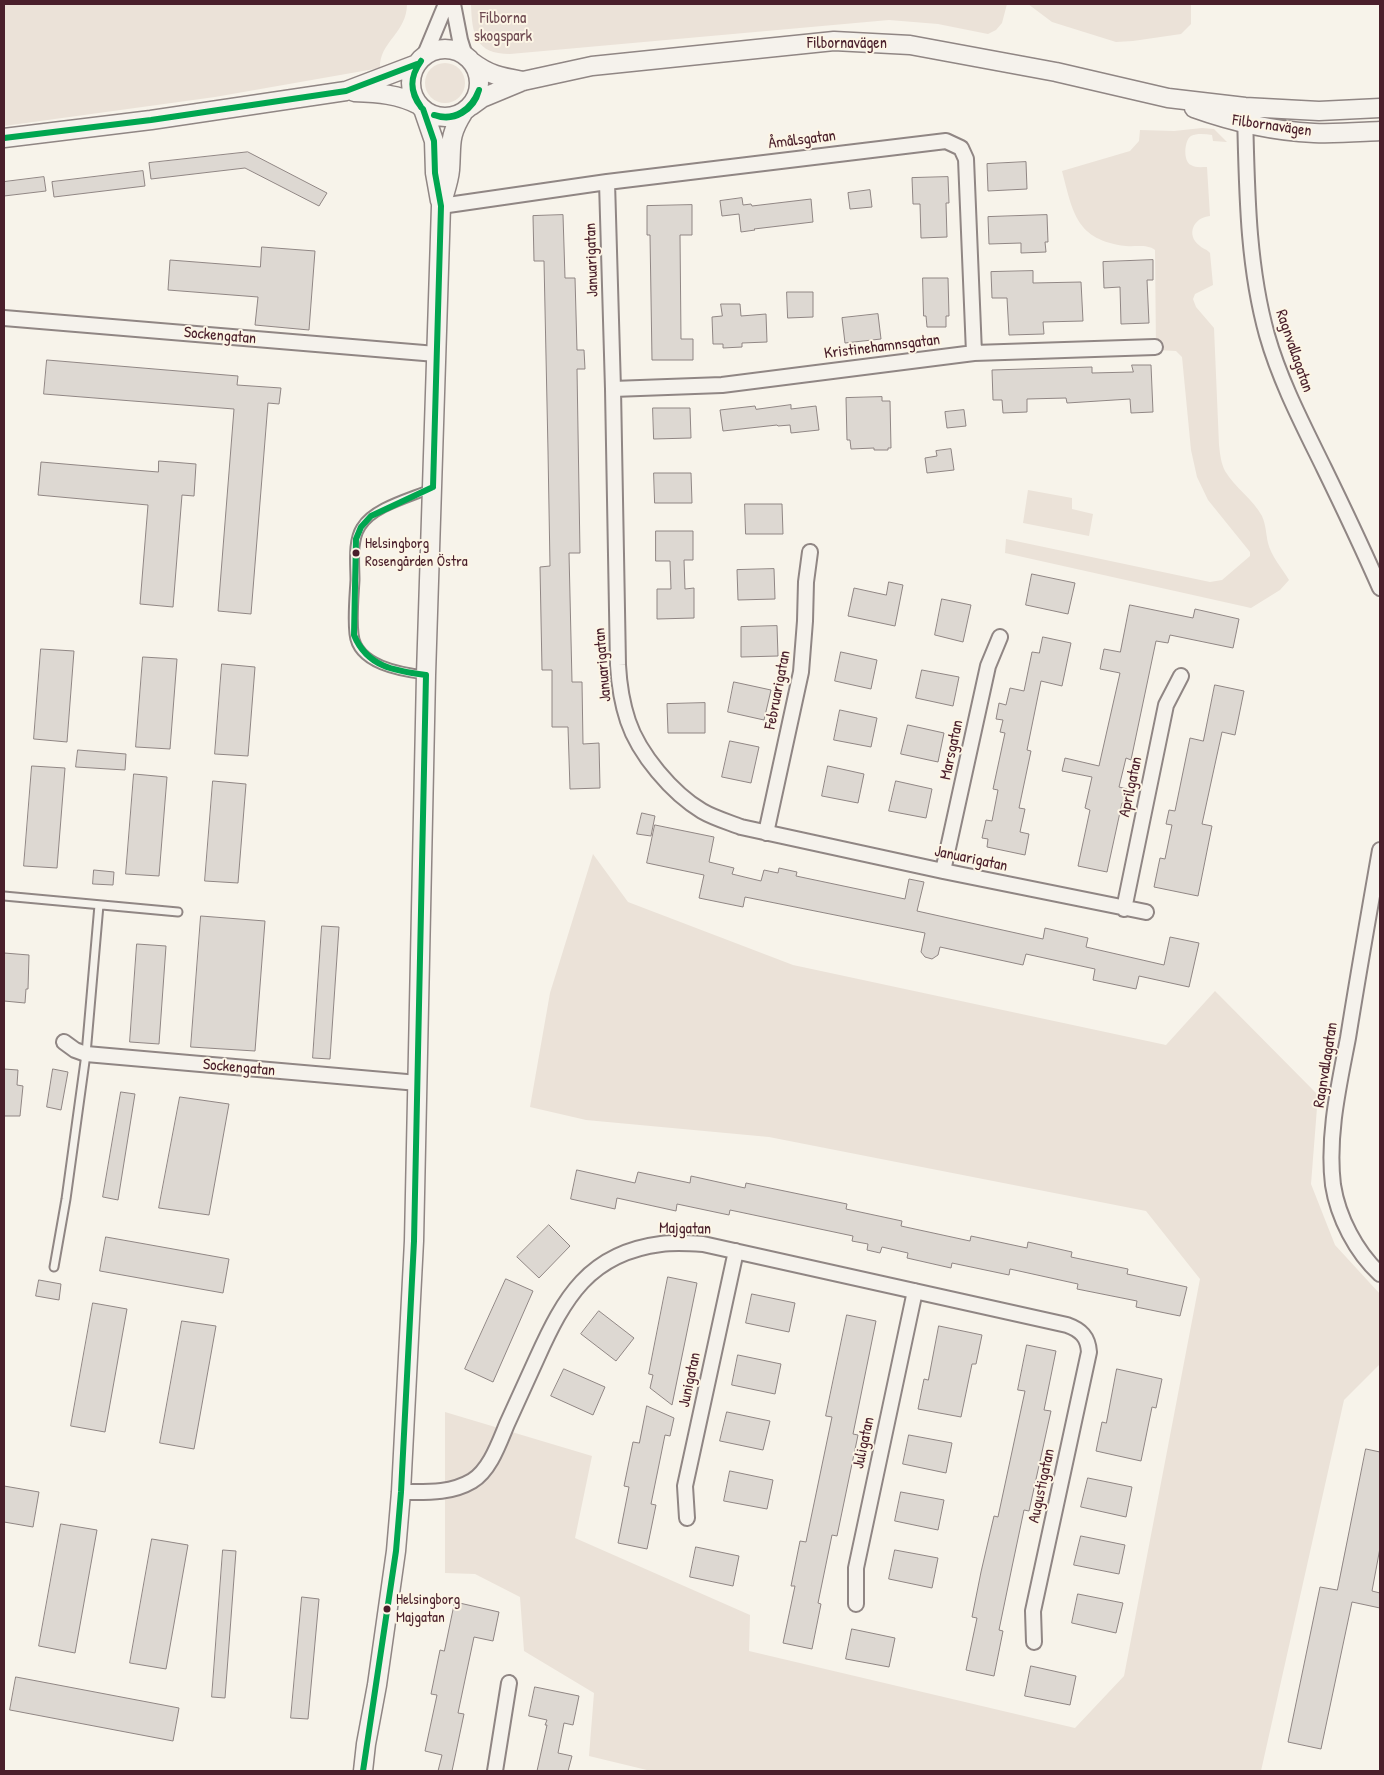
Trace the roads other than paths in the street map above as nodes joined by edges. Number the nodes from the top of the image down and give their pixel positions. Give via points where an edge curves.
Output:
1 (446, 4) edge
2 (453, 4) edge
3 (468, 59) junction
4 (421, 60) junction
5 (523, 81) junction
6 (346, 91) junction
7 (421, 107) junction
8 (1380, 108) edge
9 (467, 109) junction
10 (1245, 116) junction
11 (1380, 131) edge
12 (4, 138) edge
13 (607, 182) junction
14 (441, 206) junction
15 (4, 318) edge
16 (1154, 347) dead end
17 (974, 353) junction
18 (436, 354) junction
19 (613, 389) junction
20 (433, 487) junction
21 (810, 552) dead end
22 (1380, 588) edge
23 (1000, 637) dead end
24 (426, 675) junction
25 (1181, 676) dead end
26 (766, 833) junction
27 (1380, 850) edge
28 (943, 871) junction
29 (4, 896) edge
30 (99, 905) junction
31 (1124, 909) junction
32 (178, 912) dead end
33 (1146, 912) dead end
34 (64, 1042) dead end
35 (86, 1054) junction
36 (418, 1083) junction
37 (736, 1251) junction
38 (54, 1267) dead end
39 (1380, 1274) edge
40 (915, 1291) junction
41 (1086, 1338) joint
42 (401, 1492) junction
43 (687, 1518) dead end
44 (856, 1604) dead end
45 (1034, 1642) dead end
46 (508, 1683) dead end
47 (363, 1771) edge
48 (495, 1771) edge

1 - 4 street
2 - 3 street via 460,40
3 - 4 street, Filbornavägen via 449,50 432,52
3 - 5 street, Filbornavägen via 494,75
3 - 9 street via 477,70 479,89
4 - 6 street, Filbornavägen
4 - 7 street via 412,74 411,84 413,95
5 - 9 street, Filbornavägen via 482,98
5 - 10 street, Filbornavägen via 592,66 834,41 910,45 1066,74
6 - 7 street, Filbornavägen via 390,94
6 - 12 street, Filbornavägen
7 - 9 street, Filbornavägen via 438,117 455,116
7 - 14 street via 434,141
8 - 10 street, Filbornavägen
9 - 14 street via 455,126 451,139 450,172
10 - 11 street, Filbornavägen via 1315,133
10 - 22 street, Ragnvallagatan via 1250,245 1256,290 1268,336 1294,407
13 - 14 street, Åmålsgatan
13 - 17 street, Åmålsgatan via 940,140 952,143 961,148 966,164
13 - 19 street, Januarigatan
14 - 18 street
15 - 18 street, Sockengatan
16 - 17 street, Kristinehamnsgatan
17 - 19 street, Kristinehamnsgatan via 722,385
18 - 20 street
19 - 26 street, Januarigatan via 618,665 628,723 651,762 689,802 717,818
20 - 24 street
20 - 24 lane via 371,516 358,533 356,553 354,634 358,647 387,668
21 - 26 street, Februarigatan via 801,672
23 - 28 street, Marsgatan via 988,666
24 - 36 street
25 - 31 street, Aprilgatan via 1166,705
26 - 28 street, Januarigatan
27 - 39 street, Ragnvallagatan via 1339,1086 1332,1158 1336,1199 1347,1227 1355,1243
28 - 31 street, Januarigatan
29 - 30 lane
30 - 32 lane
30 - 35 lane
31 - 33 street, Januarigatan
34 - 35 street, Sockengatan
35 - 36 street, Sockengatan
35 - 38 lane
36 - 42 street via 414,1241
37 - 40 street, Majgatan
37 - 42 street, Majgatan via 703,1244 662,1244 624,1253 593,1270 574,1290 552,1324 482,1472 472,1481 445,1491
37 - 43 street, Junigatan via 686,1486
40 - 41 street, Majgatan via 1067,1325 1076,1328
40 - 44 street, Juligatan via 856,1568
41 - 45 street, Augustigatan via 1089,1352 1033,1611
42 - 47 street via 396,1551
46 - 48 street

